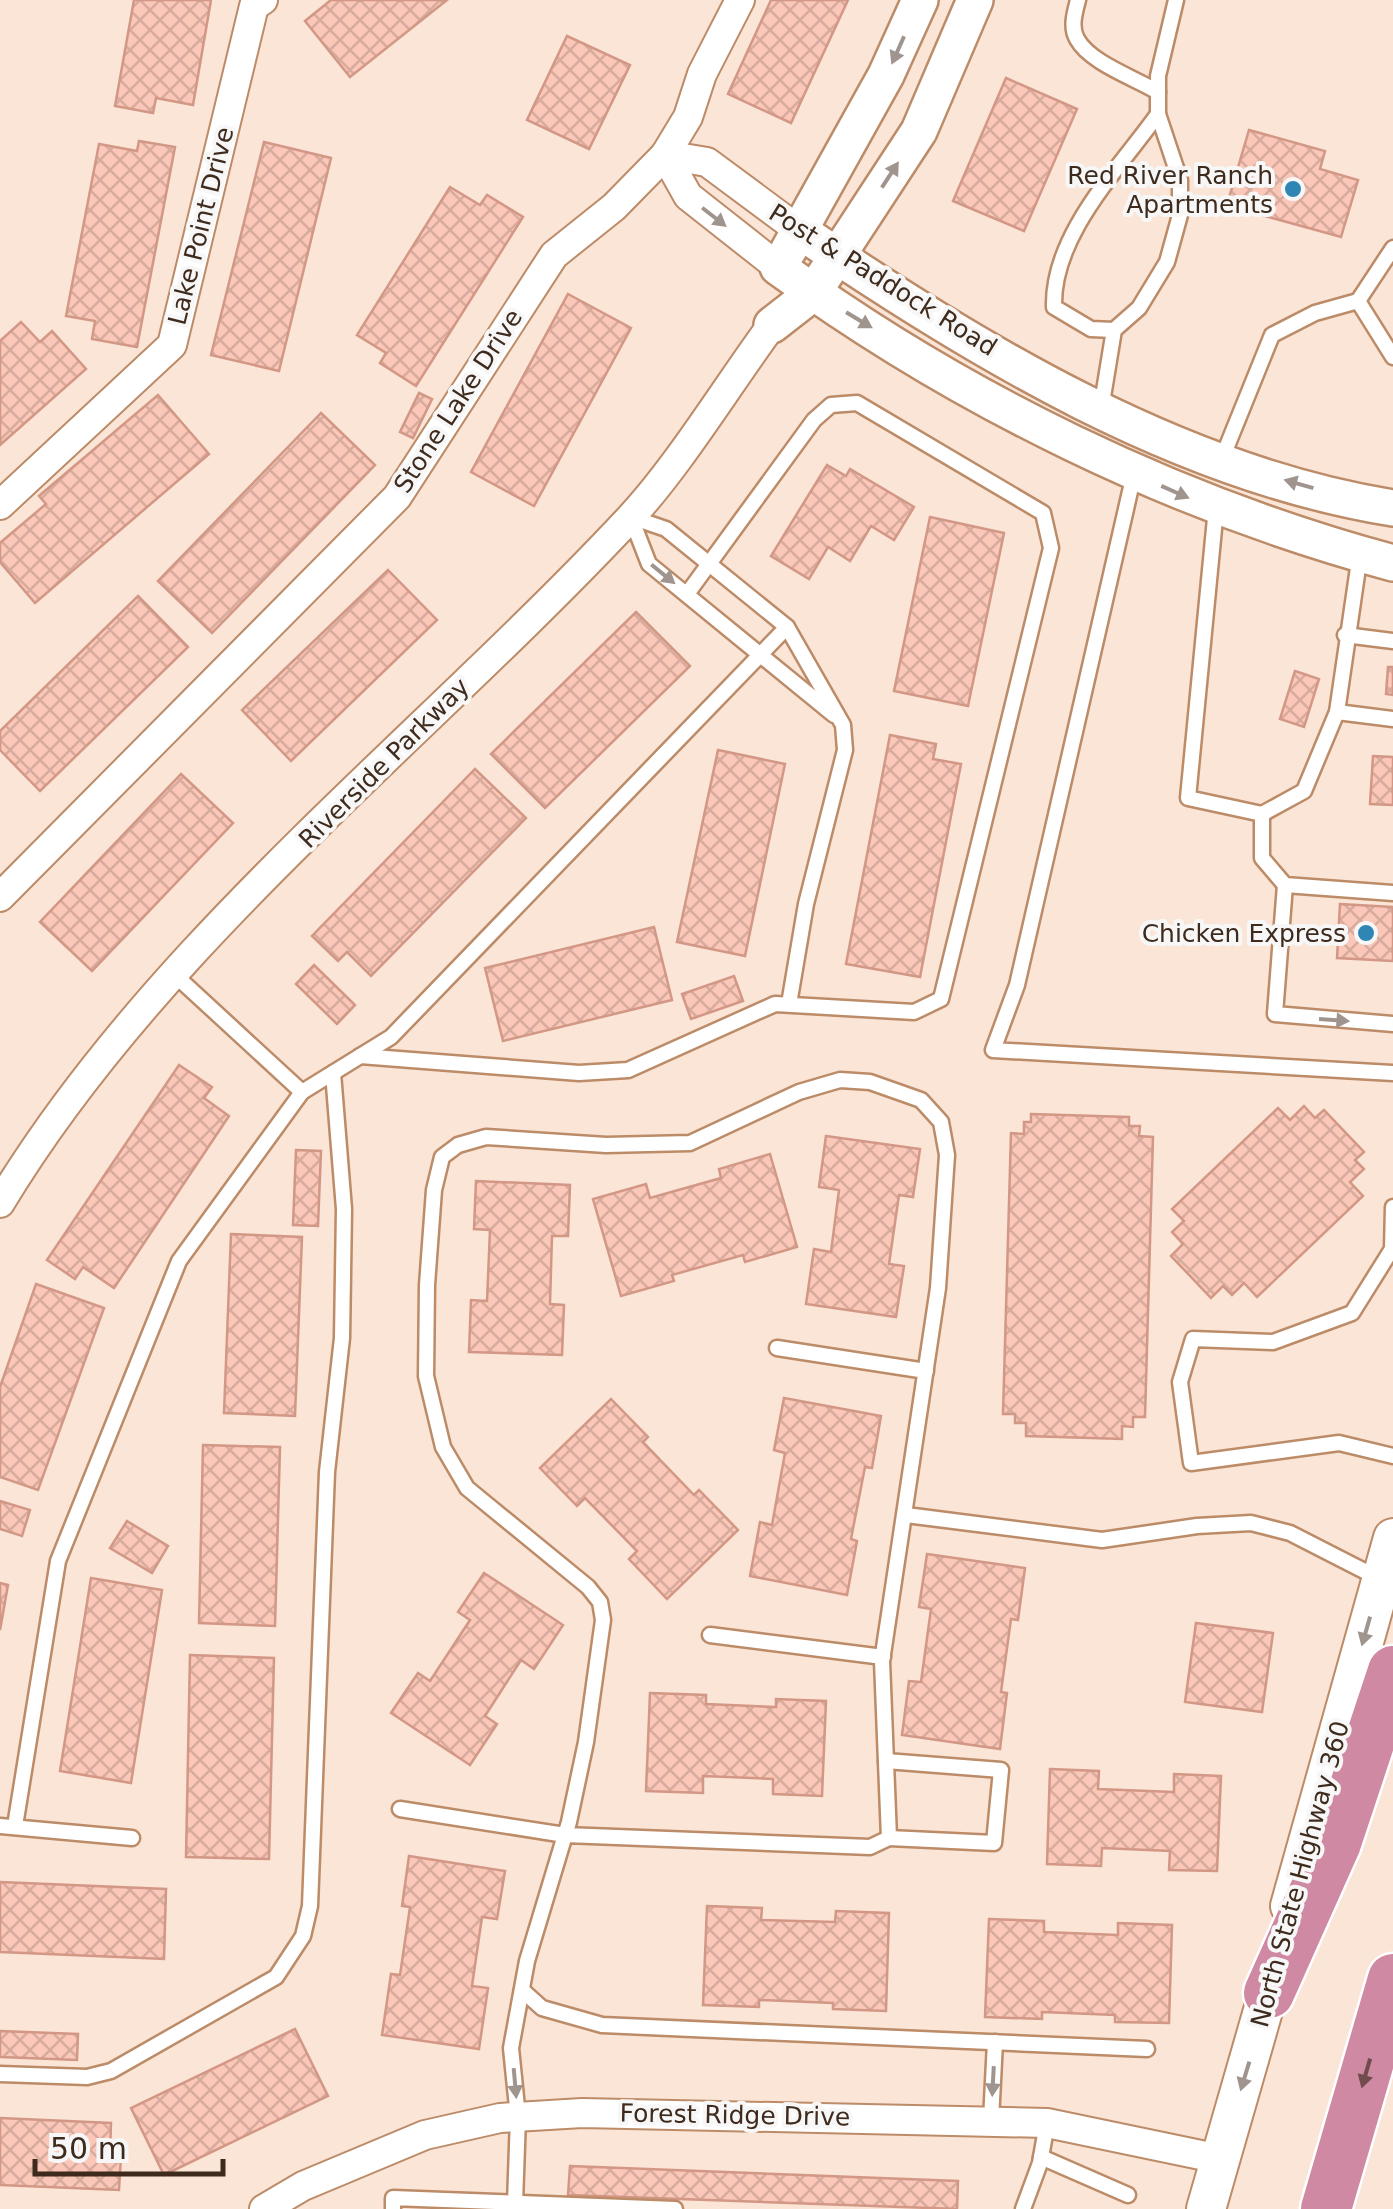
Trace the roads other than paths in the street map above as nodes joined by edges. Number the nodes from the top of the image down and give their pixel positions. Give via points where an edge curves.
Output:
1 (263, 0) edge
2 (740, 0) edge
3 (920, 0) edge
4 (976, 0) edge
5 (1078, 0) edge
6 (1176, 0) edge
7 (1158, 92) junction
8 (1158, 114) junction
9 (665, 155) junction
10 (800, 231) junction
11 (1393, 248) edge
12 (836, 256) junction
13 (778, 267) junction
14 (813, 293) junction
15 (1358, 300) junction
16 (772, 326) junction
17 (1114, 330) junction
18 (1393, 357) edge
19 (1100, 410) junction
20 (1221, 461) junction
21 (1134, 473) junction
22 (0, 506) edge
23 (1216, 508) junction
24 (1393, 508) edge
25 (631, 517) junction
26 (1376, 558) edge
27 (708, 565) junction
28 (688, 594) junction
29 (787, 628) junction
30 (1345, 635) junction
31 (1393, 641) edge
32 (759, 657) junction
33 (1336, 712) junction
34 (1393, 719) edge
35 (840, 720) junction
36 (1262, 814) junction
37 (1285, 886) junction
38 (1393, 893) edge
39 (0, 897) edge
40 (176, 976) junction
41 (790, 1004) junction
42 (1393, 1024) edge
43 (360, 1056) junction
44 (1393, 1072) edge
45 (333, 1073) junction
46 (302, 1092) junction
47 (2, 1196) edge
48 (1393, 1206) edge
49 (778, 1348) dead end
50 (926, 1371) junction
51 (1393, 1456) edge
52 (906, 1515) junction
53 (1393, 1538) edge
54 (1381, 1580) junction
55 (710, 1635) dead end
56 (882, 1657) junction
57 (1393, 1671) edge
58 (886, 1761) junction
59 (400, 1809) dead end
60 (8, 1826) edge
61 (565, 1835) junction
62 (132, 1838) dead end
63 (889, 1838) junction
64 (1393, 1979) edge
65 (522, 1990) junction
66 (1269, 1993) junction
67 (996, 2042) junction
68 (1146, 2049) dead end
69 (0, 2074) edge
70 (518, 2117) junction
71 (991, 2120) junction
72 (1048, 2123) junction
73 (1041, 2158) junction
74 (1220, 2159) junction
75 (1128, 2195) dead end
76 (516, 2203) junction
77 (556, 2206) edge
78 (264, 2209) edge
79 (392, 2209) edge
80 (675, 2209) edge
81 (1023, 2209) edge
82 (1206, 2209) edge
83 (1326, 2209) edge

1 - 22 street, Lake Point Drive via 254,6 172,345
2 - 9 street, Stone Lake Drive
3 -> 10 street
12 -> 4 street, Riverside Parkway via 919,131
5 - 7 lane via 1076,39
6 - 7 lane
7 - 8 lane
8 - 17 lane via 1180,180 1180,215 1167,262 1139,308
8 - 17 lane via 1086,214 1054,282 1054,308 1091,329
9 - 10 street, Post & Paddock Road via 707,162
9 -> 13 street, Post & Paddock Road via 688,196
9 - 39 street, Stone Lake Drive via 554,255 397,497
10 - 12 street, Post & Paddock Road
10 - 13 street
11 - 15 lane
12 - 14 street, Riverside Parkway
12 - 19 street, Post & Paddock Road
13 - 14 street, Post & Paddock Road
13 - 16 street
14 - 16 street, Riverside Parkway
14 -> 21 street, Post & Paddock Road
15 - 18 lane
15 - 20 lane via 1272,335
16 - 25 street, Riverside Parkway
17 - 19 lane
19 - 20 street, Post & Paddock Road
20 - 23 street
24 -> 20 street, Post & Paddock Road
21 -> 23 street, Post & Paddock Road
21 - 44 lane via 1017,985 993,1050
23 - 26 street, Post & Paddock Road
23 - 36 lane via 1188,798
25 - 27 lane via 666,529
25 -> 28 lane via 649,564
25 - 40 street, Riverside Parkway
26 - 30 lane
27 - 28 lane
27 - 29 lane
27 - 41 lane via 814,420 848,401 1043,513 1051,537 940,999 914,1012
28 - 32 lane
29 - 32 lane
29 - 35 lane
30 - 31 lane
30 - 33 lane
32 - 35 lane
32 - 43 lane via 391,1037
33 - 34 lane
33 - 36 lane via 1304,791
35 - 41 lane via 845,750 806,904
36 - 37 lane via 1262,858
37 - 38 lane
37 -> 42 lane via 1276,1014
40 - 46 lane
40 - 47 street, Riverside Parkway via 83,1078
41 - 43 lane via 775,1004 628,1070 580,1073
43 - 45 lane
45 - 46 lane
45 - 69 lane via 344,1209 342,1338 328,1472 313,1868 303,1936 276,1977 111,2071 87,2077
46 - 60 lane via 178,1261 58,1562
48 - 51 lane via 1392,1249 1352,1313 1273,1342 1194,1339 1180,1382 1191,1463 1340,1443
49 - 50 lane
50 - 52 lane
50 - 61 lane via 948,1155 940,1122 920,1100 898,1090 840,1080 690,1143 486,1136 442,1157 427,1285 426,1376 443,1447 467,1488 600,1602 594,1692
52 - 54 lane via 1102,1540 1251,1523 1290,1533
52 - 56 lane
53 - 54 main road, North State Highway 360
54 -> 66 main road, North State Highway 360
55 - 56 lane
56 - 58 lane
57 - 66 highway via 1336,1843
58 - 63 lane
58 - 63 lane via 1002,1770 994,1843
59 - 61 lane
60 - 62 lane
61 - 63 lane via 870,1847
61 - 65 lane
64 -> 83 highway
65 - 67 lane via 542,2008 602,2025
65 -> 70 lane via 511,2048
66 -> 74 main road, North State Highway 360
67 - 68 lane
67 -> 71 lane
70 - 71 street, Forest Ridge Drive
70 - 76 lane
70 - 78 street, Forest Ridge Drive via 425,2135
71 - 72 street, Forest Ridge Drive
72 - 73 lane
72 - 74 street, Forest Ridge Drive
73 - 75 lane
73 - 81 lane
74 - 82 main road, North State Highway 360
76 - 77 lane
76 - 79 lane via 393,2198
77 - 80 lane

